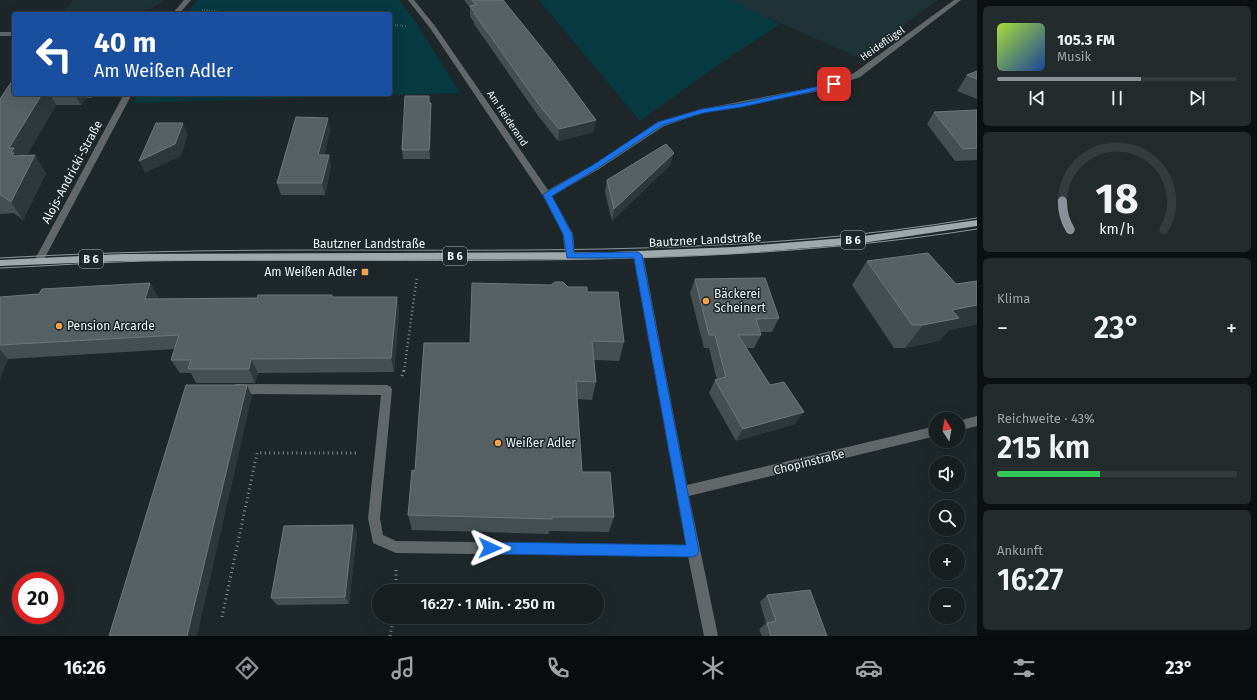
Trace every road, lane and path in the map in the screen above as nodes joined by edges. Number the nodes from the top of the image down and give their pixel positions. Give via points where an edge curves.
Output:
1 (188, 0) edge
2 (411, 0) edge
3 (958, 0) edge
4 (180, 8) junction
5 (177, 12) edge
6 (221, 12) edge
7 (0, 34) edge
8 (12, 34) edge
9 (127, 96) edge
10 (547, 195) junction
11 (977, 223) edge
12 (638, 255) junction
13 (420, 256) junction
14 (570, 256) junction
15 (39, 260) junction
16 (0, 263) edge
17 (405, 366) dead end
18 (224, 389) edge
19 (977, 421) edge
20 (965, 424) edge
21 (929, 433) edge
22 (380, 453) junction
23 (683, 492) junction
24 (693, 551) junction
25 (222, 617) dead end
26 (393, 624) edge
27 (390, 636) edge
28 (711, 636) edge

1 - 4 street
2 - 10 street, Am Heiderand via 433,27
3 - 10 street, Heideflügel via 857,75 822,88 702,112 661,124 596,167
4 - 5 street
4 - 6 path
7 - 8 street
9 - 15 street, Alojs-Andricki-Straße
10 - 14 street, Am Heiderand via 568,234
11 - 12 main road, Bautzner Landstraße / B 6 via 798,246
12 - 14 main road, Bautzner Landstraße / B 6
12 - 23 street
13 - 14 main road, Bautzner Landstraße / B 6
13 - 15 main road, Bautzner Landstraße / B 6 via 147,256
13 - 17 path
15 - 16 main road, Bautzner Landstraße / B 6
18 - 22 street via 387,390
19 - 20 street
21 - 23 street, Chopinstraße
22 - 24 street via 374,518 377,540 396,547
22 - 25 path via 257,454
23 - 24 street
24 - 28 street
26 - 27 path

